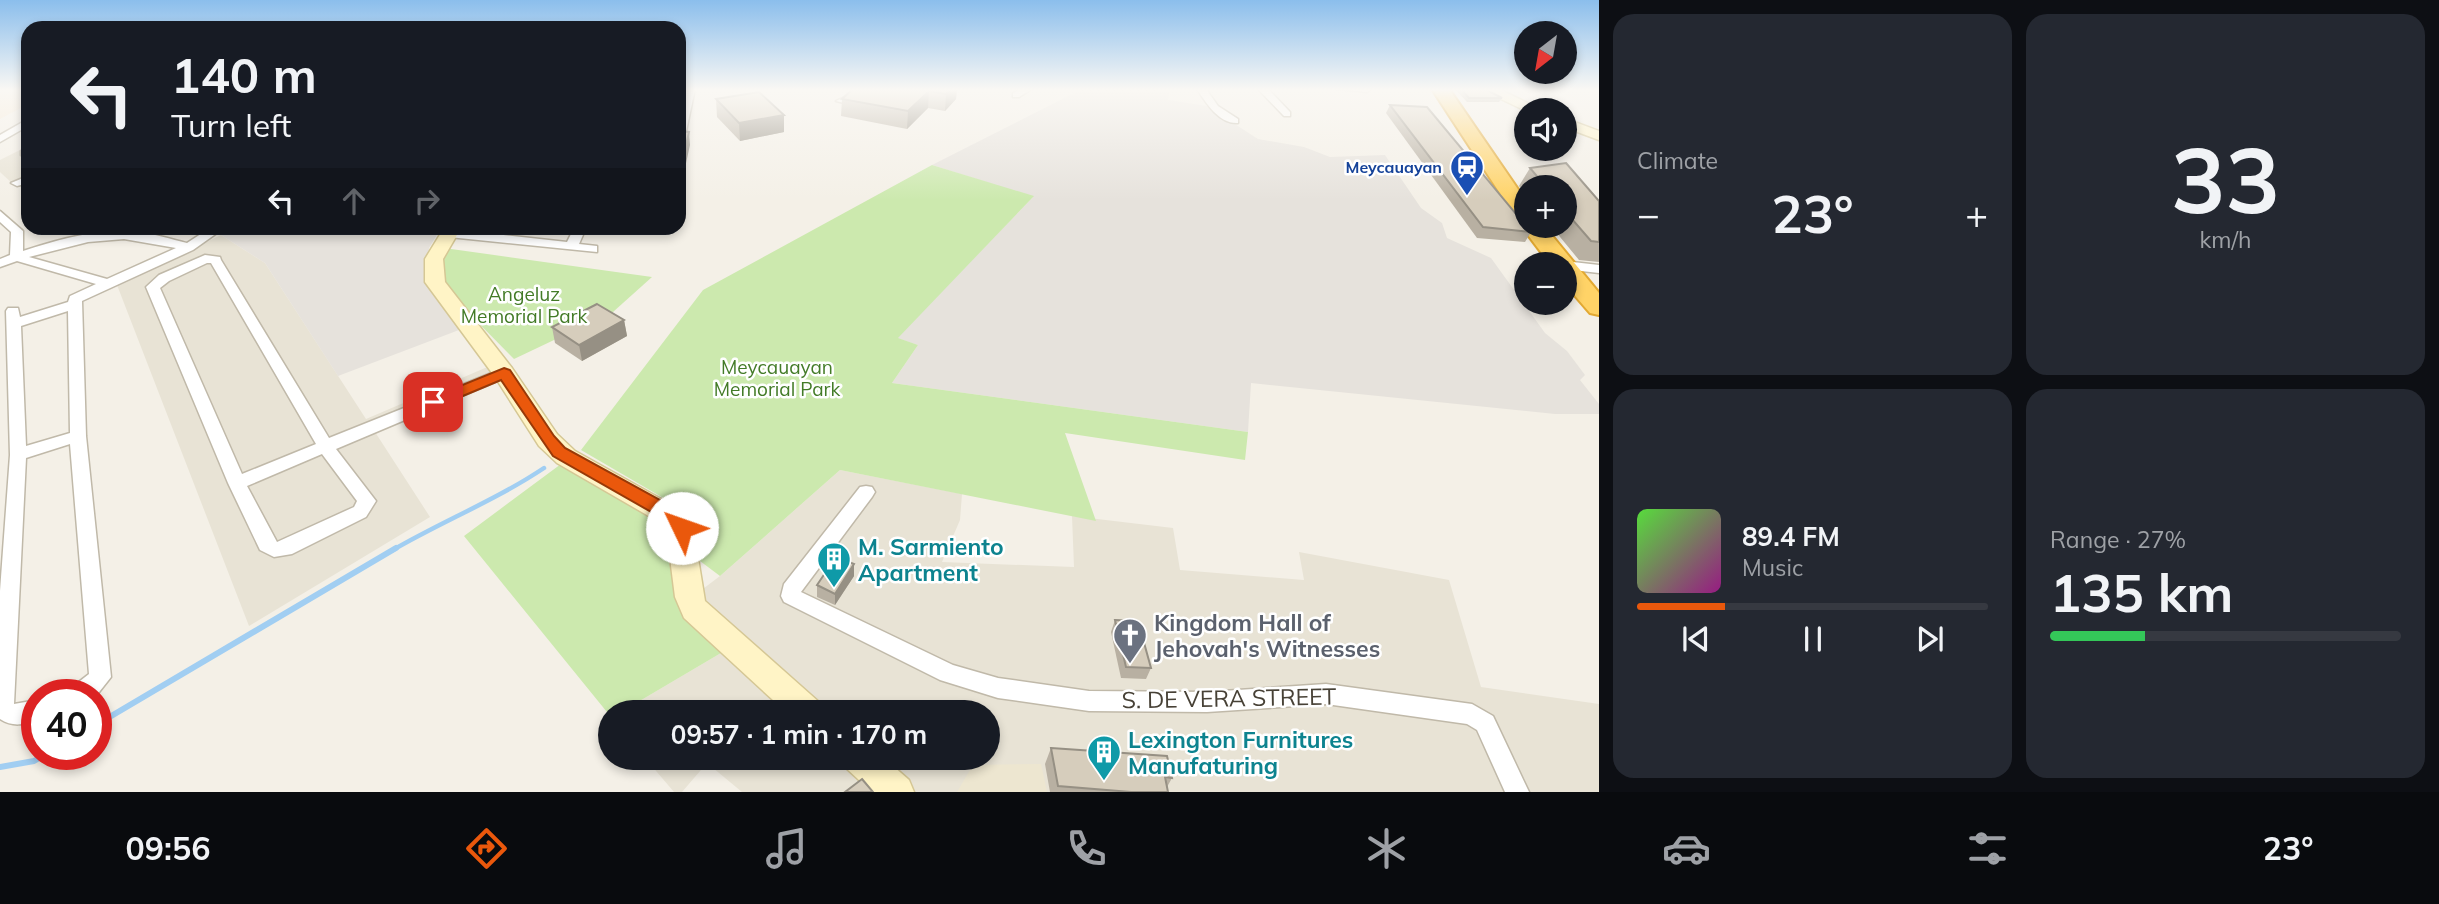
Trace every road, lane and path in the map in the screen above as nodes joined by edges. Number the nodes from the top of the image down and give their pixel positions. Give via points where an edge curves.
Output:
1 (21, 126) edge
2 (1465, 126) edge
3 (1577, 127) edge
4 (1599, 136) edge
5 (0, 138) edge
6 (1514, 198) edge
7 (0, 215) edge
8 (21, 230) edge
9 (17, 231) junction
10 (207, 235) edge
11 (448, 235) edge
12 (526, 235) edge
13 (577, 235) edge
14 (1542, 238) edge
15 (572, 246) junction
16 (189, 247) junction
17 (593, 248) dead end
18 (1553, 252) edge
19 (16, 257) junction
20 (0, 263) edge
21 (1577, 267) edge
22 (1599, 269) edge
23 (1577, 282) edge
24 (108, 283) junction
25 (76, 304) junction
26 (1599, 308) edge
27 (504, 373) junction
28 (78, 436) junction
29 (326, 447) junction
30 (18, 455) junction
31 (237, 483) junction
32 (866, 492) dead end
33 (98, 679) edge
34 (795, 700) edge
35 (21, 714) edge
36 (872, 770) edge
37 (897, 792) edge
38 (1517, 792) edge

1 - 5 street
2 - 6 highway
3 - 4 street
7 - 9 street
8 - 9 street
9 - 19 street
10 - 16 street
11 - 27 street via 432,264 435,282
12 - 15 street
13 - 15 street
14 - 18 highway
15 - 17 street
16 - 19 street via 138,236 110,237
16 - 24 street
19 - 20 street
19 - 24 street
21 - 22 street
23 - 26 highway
24 - 25 street via 75,299
25 - 28 street
25 - 30 street via 13,318
27 - 29 street
27 - 34 street via 559,452 679,521 694,609
28 - 30 street
28 - 33 street
29 - 31 street
29 - 31 street via 367,501 366,506 285,549 267,545
29 - 31 street via 215,260 205,259 153,287
30 - 35 street via 3,708
32 - 38 street, S. DE VERA STREET via 791,590 791,596 948,673 998,688 1089,701 1207,702 1326,694 1472,713 1485,723
36 - 37 street

